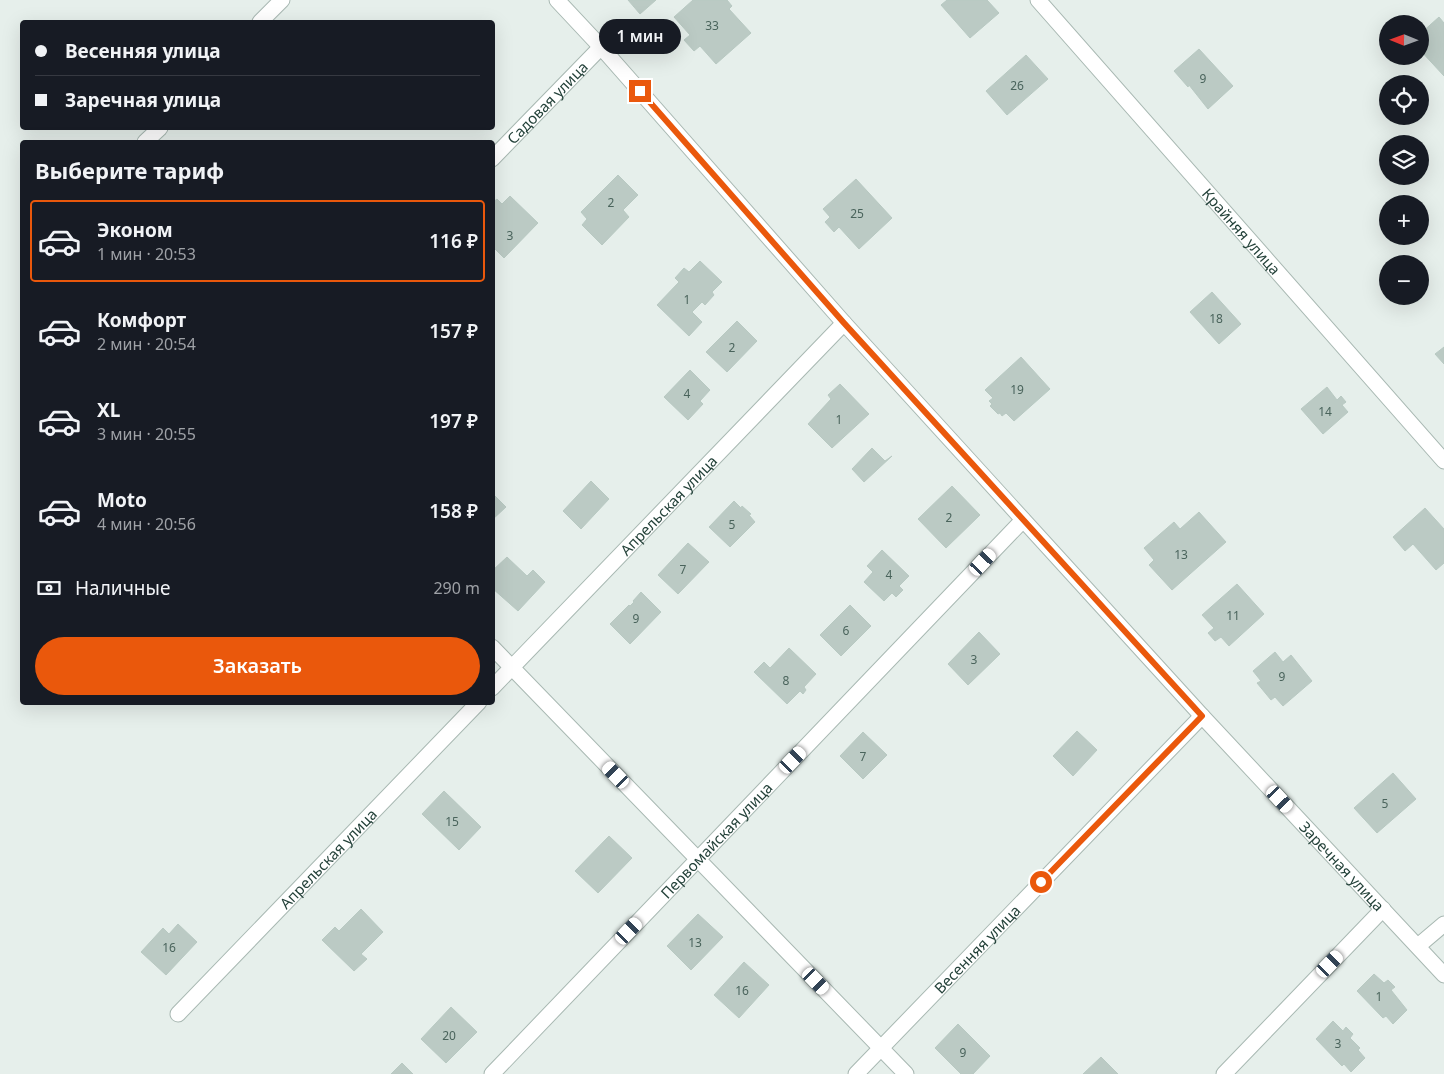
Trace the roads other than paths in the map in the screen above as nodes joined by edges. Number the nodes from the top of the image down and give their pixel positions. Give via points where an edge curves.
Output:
1 (282, 0) edge
2 (557, 0) edge
3 (1038, 0) edge
4 (262, 20) edge
5 (601, 47) junction
6 (158, 130) edge
7 (147, 140) edge
8 (495, 157) edge
9 (844, 323) junction
10 (1444, 461) edge
11 (1023, 520) junction
12 (495, 651) edge
13 (495, 685) edge
14 (476, 705) edge
15 (1202, 716) junction
16 (698, 859) junction
17 (1383, 909) junction
18 (1444, 924) edge
19 (1418, 946) junction
20 (1444, 975) edge
21 (178, 1014) dead end
22 (881, 1048) junction
23 (492, 1074) edge
24 (856, 1074) edge
25 (906, 1074) edge
26 (1224, 1074) edge

1 - 4 street
2 - 5 street, Заречная улица
3 - 10 street, Крайняя улица
5 - 8 street, Садовая улица
5 - 9 street, Заречная улица
6 - 7 street
9 - 11 street, Заречная улица
9 - 13 street, Апрельская улица
11 - 15 street, Заречная улица
11 - 16 street, Первомайская улица
12 - 16 street
14 - 21 street, Апрельская улица
15 - 17 street, Заречная улица
15 - 22 street, Весенняя улица
16 - 22 street
16 - 23 street, Первомайская улица
17 - 19 street, Заречная улица
17 - 26 street
18 - 19 street
19 - 20 street, Заречная улица
22 - 24 street, Весенняя улица
22 - 25 street

